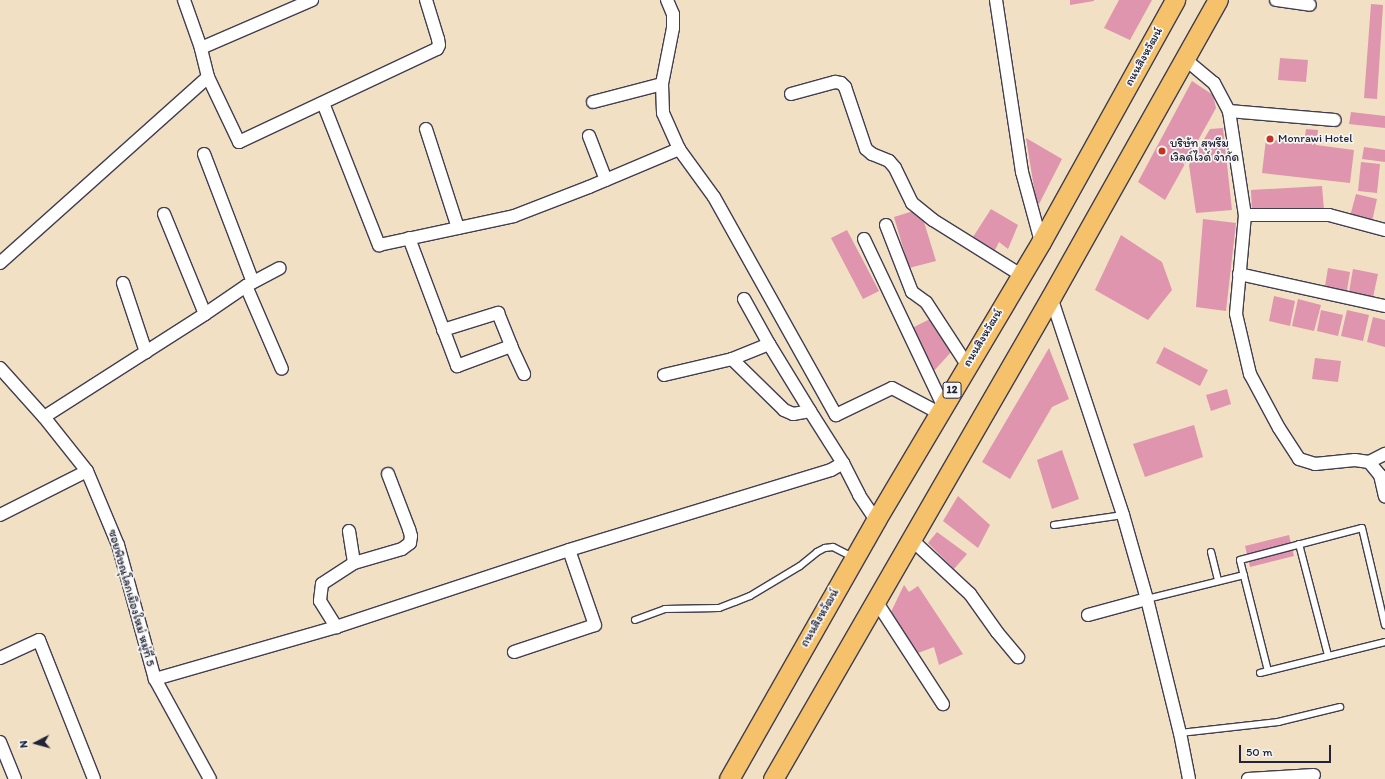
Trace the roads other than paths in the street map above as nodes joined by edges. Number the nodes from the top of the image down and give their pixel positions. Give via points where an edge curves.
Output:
1 (184, 0) edge
2 (312, 0) edge
3 (426, 0) edge
4 (667, 0) edge
5 (996, 0) edge
6 (1175, 0) edge
7 (1218, 0) edge
8 (1276, 0) edge
9 (1310, 5) dead end
10 (200, 48) junction
11 (1185, 59) junction
12 (208, 77) junction
13 (662, 84) junction
14 (791, 94) dead end
15 (594, 102) dead end
16 (323, 103) junction
17 (1229, 111) junction
18 (1335, 120) dead end
19 (426, 129) dead end
20 (588, 136) dead end
21 (679, 149) junction
22 (204, 154) dead end
23 (606, 180) junction
24 (164, 214) dead end
25 (1245, 215) junction
26 (886, 225) dead end
27 (458, 228) junction
28 (1385, 230) edge
29 (409, 238) junction
30 (864, 239) dead end
31 (1041, 242) junction
32 (0, 263) edge
33 (280, 268) dead end
34 (1240, 274) junction
35 (1021, 275) junction
36 (123, 284) dead end
37 (250, 284) junction
38 (1051, 297) junction
39 (744, 299) dead end
40 (1385, 306) edge
41 (206, 314) junction
42 (443, 330) junction
43 (769, 344) junction
44 (511, 346) junction
45 (146, 352) junction
46 (732, 359) junction
47 (967, 365) junction
48 (0, 368) edge
49 (282, 369) dead end
50 (524, 374) dead end
51 (664, 376) dead end
52 (941, 409) junction
53 (810, 411) junction
54 (44, 417) junction
55 (1385, 454) edge
56 (1369, 462) junction
57 (843, 463) junction
58 (87, 471) junction
59 (388, 474) dead end
60 (1385, 496) edge
61 (0, 514) edge
62 (1123, 515) junction
63 (876, 520) junction
64 (1054, 525) dead end
65 (349, 531) dead end
66 (911, 540) junction
67 (1299, 544) junction
68 (569, 550) junction
69 (1211, 552) dead end
70 (855, 558) junction
71 (354, 563) junction
72 (1244, 575) junction
73 (1218, 582) junction
74 (1147, 599) junction
75 (876, 601) junction
76 (1088, 615) dead end
77 (635, 620) dead end
78 (336, 626) junction
79 (1385, 626) edge
80 (1385, 642) edge
81 (514, 652) dead end
82 (1328, 655) junction
83 (0, 658) edge
84 (1018, 658) dead end
85 (1268, 671) junction
86 (1260, 673) dead end
87 (155, 679) junction
88 (943, 704) dead end
89 (1340, 707) dead end
90 (1180, 733) junction
91 (0, 742) edge
92 (1314, 774) dead end
93 (15, 779) edge
94 (94, 779) edge
95 (210, 779) edge
96 (729, 779) edge
97 (773, 779) edge
98 (1189, 779) edge
99 (1248, 779) edge

1 - 10 street
2 - 10 street
3 - 16 street via 438,39 437,49
4 - 13 street via 673,14 673,28
5 - 31 street via 1022,172
6 - 31 main road, ถนนสิงหวัฒน์ / 12
7 - 11 main road
8 - 9 street
10 - 12 street
11 - 17 street via 1214,83
11 - 38 main road
12 - 16 street via 239,142
12 - 32 street
13 - 15 street
13 - 21 street via 663,113
14 - 35 street via 835,82 841,83 845,87 866,148 872,154 889,161 895,168 912,203 933,220
16 - 29 street via 379,245
17 - 18 street
17 - 25 street
19 - 27 street
20 - 23 street
21 - 23 street
21 - 52 street via 714,197 836,415 892,388
22 - 37 street
23 - 27 street via 514,216
24 - 41 street
25 - 28 street via 1329,215
25 - 34 street
26 - 47 street via 912,292 926,302
27 - 29 street
29 - 42 street
30 - 52 street
31 - 35 main road, ถนนสิงหวัฒน์ / 12
33 - 37 street
34 - 40 street
34 - 56 street via 1236,314 1250,374 1299,459 1315,464 1355,460
35 - 47 main road, ถนนสิงหวัฒน์ / 12
36 - 45 street
37 - 41 street
37 - 49 street
38 - 62 street
38 - 66 main road
39 - 43 street
41 - 45 street
42 - 44 street via 498,313
42 - 44 street via 457,366
43 - 46 street
43 - 53 street
44 - 50 street
45 - 54 street
46 - 51 street
46 - 53 street via 784,410 793,414
47 - 52 main road, ถนนสิงหวัฒน์ / 12
48 - 54 street, ซอยพิษณุโลกเมืองใหม่ หมู่ที่ 5
52 - 63 main road, ถนนสิงหวัฒน์ / 12
53 - 57 street
54 - 58 street, ซอยพิษณุโลกเมืองใหม่ หมู่ที่ 5
55 - 56 street
56 - 60 street via 1380,474
57 - 63 street via 859,495
57 - 68 street via 831,470
58 - 61 street
58 - 87 street, ซอยพิษณุโลกเมืองใหม่ หมู่ที่ 5 via 118,545
59 - 71 street via 409,529 410,543 402,549
62 - 64 lane
62 - 74 street
63 - 70 main road, ถนนสิงหวัฒน์ / 12
65 - 71 street
66 - 75 main road
66 - 84 street via 970,594
67 - 72 lane via 1240,560
67 - 79 lane via 1362,528
67 - 82 lane
68 - 78 street
68 - 81 street via 595,625
69 - 73 lane
70 - 77 lane via 833,547 825,548 800,566 750,596 735,602 719,608 665,608
70 - 96 main road, ถนนสิงหวัฒน์ / 12
71 - 78 street via 322,584 320,601
72 - 73 lane
72 - 85 lane
73 - 74 lane
74 - 76 street
74 - 90 street
75 - 88 street
75 - 97 main road
78 - 87 street
80 - 82 lane
82 - 85 lane
83 - 94 street via 39,640
85 - 86 lane
87 - 95 street, ซอยพิษณุโลกเมืองใหม่ หมู่ที่ 5
89 - 90 lane via 1273,723
90 - 98 street
91 - 93 street
92 - 99 street

